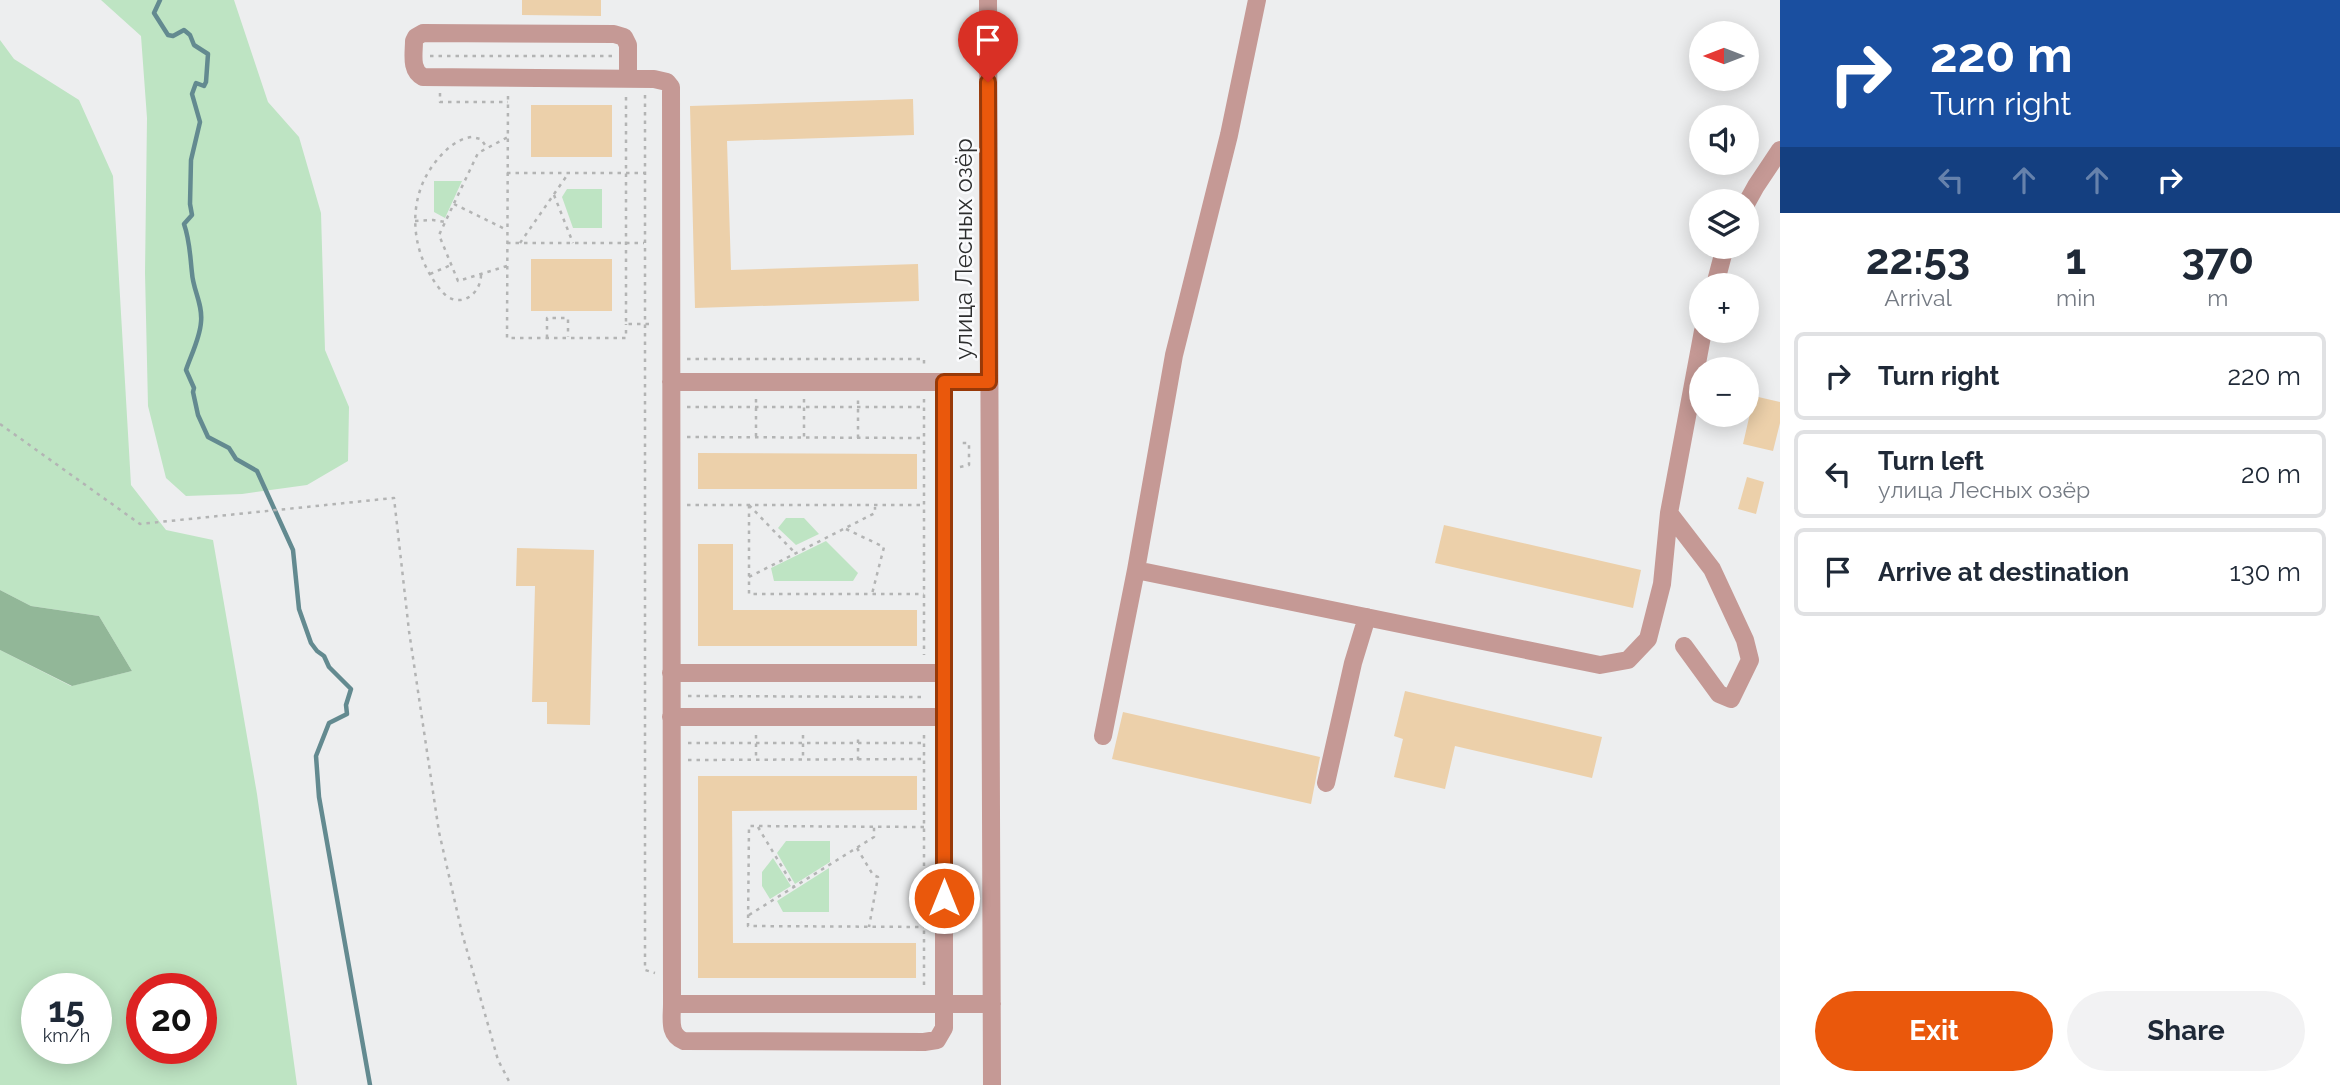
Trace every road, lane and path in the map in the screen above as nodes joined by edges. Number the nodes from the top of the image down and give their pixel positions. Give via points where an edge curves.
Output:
1 (988, 0) edge
2 (1257, 0) edge
3 (624, 89) junction
4 (508, 94) dead end
5 (508, 137) junction
6 (487, 148) junction
7 (1780, 150) edge
8 (508, 173) junction
9 (570, 173) junction
10 (626, 173) junction
11 (646, 173) junction
12 (1754, 189) edge
13 (554, 195) junction
14 (454, 204) junction
15 (415, 221) junction
16 (445, 222) junction
17 (508, 230) junction
18 (508, 243) junction
19 (520, 243) junction
20 (573, 243) junction
21 (626, 243) junction
22 (646, 243) junction
23 (451, 265) junction
24 (508, 266) junction
25 (430, 274) junction
26 (481, 275) junction
27 (626, 324) junction
28 (645, 324) junction
29 (547, 338) junction
30 (568, 338) junction
31 (1701, 343) edge
32 (679, 382) junction
33 (924, 382) junction
34 (944, 382) junction
35 (989, 382) junction
36 (687, 407) dead end
37 (924, 407) junction
38 (0, 424) edge
39 (687, 437) dead end
40 (924, 438) junction
41 (687, 505) dead end
42 (749, 505) junction
43 (875, 505) junction
44 (924, 505) junction
45 (1669, 513) junction
46 (845, 529) junction
47 (795, 553) junction
48 (1136, 570) junction
49 (749, 577) junction
50 (872, 594) junction
51 (924, 594) junction
52 (1367, 617) junction
53 (1684, 646) dead end
54 (671, 673) junction
55 (924, 673) junction
56 (944, 673) junction
57 (688, 696) dead end
58 (671, 717) junction
59 (924, 717) junction
60 (944, 717) junction
61 (1103, 736) dead end
62 (688, 743) dead end
63 (924, 743) junction
64 (924, 759) junction
65 (944, 759) junction
66 (688, 760) dead end
67 (1326, 783) dead end
68 (758, 826) junction
69 (874, 827) junction
70 (924, 827) junction
71 (857, 848) junction
72 (794, 887) junction
73 (749, 915) junction
74 (869, 927) junction
75 (924, 927) junction
76 (672, 996) junction
77 (924, 1004) junction
78 (945, 1004) junction
79 (992, 1004) junction
80 (511, 1085) edge
81 (992, 1085) edge

1 - 35 street, улица Лесных озёр
2 - 48 street via 1174,355
3 - 3 street via 423,77 414,69 414,41 423,33 614,34 624,37 628,46
3 - 10 path
3 - 11 path via 646,94
3 - 32 street via 661,80 672,93
4 - 5 path
5 - 6 path
5 - 8 path
6 - 14 path via 478,153
6 - 15 path via 481,139 472,137 451,146 422,184
7 - 12 street
8 - 9 path
8 - 17 path
9 - 10 path
9 - 13 path
10 - 11 path
10 - 21 path
11 - 22 path
13 - 19 path
13 - 20 path
14 - 16 path
14 - 17 path
15 - 16 path
15 - 25 path via 419,249
16 - 23 path via 439,235
17 - 18 path
18 - 19 path
18 - 24 path
19 - 20 path
20 - 21 path
21 - 22 path
21 - 27 path
22 - 28 path
23 - 25 path
23 - 26 path via 458,282
24 - 26 path
24 - 29 path via 507,338
25 - 26 path via 446,296 457,299 474,294
27 - 28 path
27 - 30 path via 626,338
28 - 76 path via 645,970 658,977 658,988
29 - 30 path
29 - 30 path via 547,318 568,318
31 - 45 street
32 - 33 street
32 - 33 path via 687,359 924,359
32 - 54 street
33 - 34 street
33 - 37 path
34 - 35 street
34 - 56 street
35 - 79 street, улица Лесных озёр
36 - 37 path
37 - 40 path
38 - 80 path via 140,524 394,498 439,832 494,1047
39 - 40 path
40 - 44 path
41 - 42 path
42 - 43 path
42 - 47 path
42 - 49 path
43 - 44 path
43 - 46 path via 875,513
44 - 51 path
45 - 52 street via 1662,584 1648,639 1628,660 1600,665
45 - 53 street via 1712,569 1745,640 1750,660 1731,699 1719,694
46 - 47 path
46 - 50 path via 884,547
47 - 49 path
48 - 52 street
48 - 61 street
49 - 50 path via 749,594
50 - 51 path
51 - 55 path
52 - 67 street
54 - 55 street
54 - 58 street
55 - 56 street
56 - 60 street
57 - 59 path via 924,696
58 - 59 street
58 - 76 street
59 - 60 street
59 - 63 path
60 - 65 street
62 - 63 path
63 - 64 path
64 - 65 path
64 - 66 path
64 - 70 path
65 - 78 street
68 - 69 path
68 - 72 path
68 - 73 path via 749,826
69 - 70 path
69 - 71 path via 874,837
70 - 75 path
71 - 72 path
71 - 74 path via 878,877
72 - 73 path
73 - 74 path via 748,926
74 - 75 path
75 - 77 path
76 - 77 street
76 - 78 street via 673,1032 684,1041 924,1042 942,1035
77 - 78 street
78 - 79 street
79 - 81 street, улица Лесных озёр

